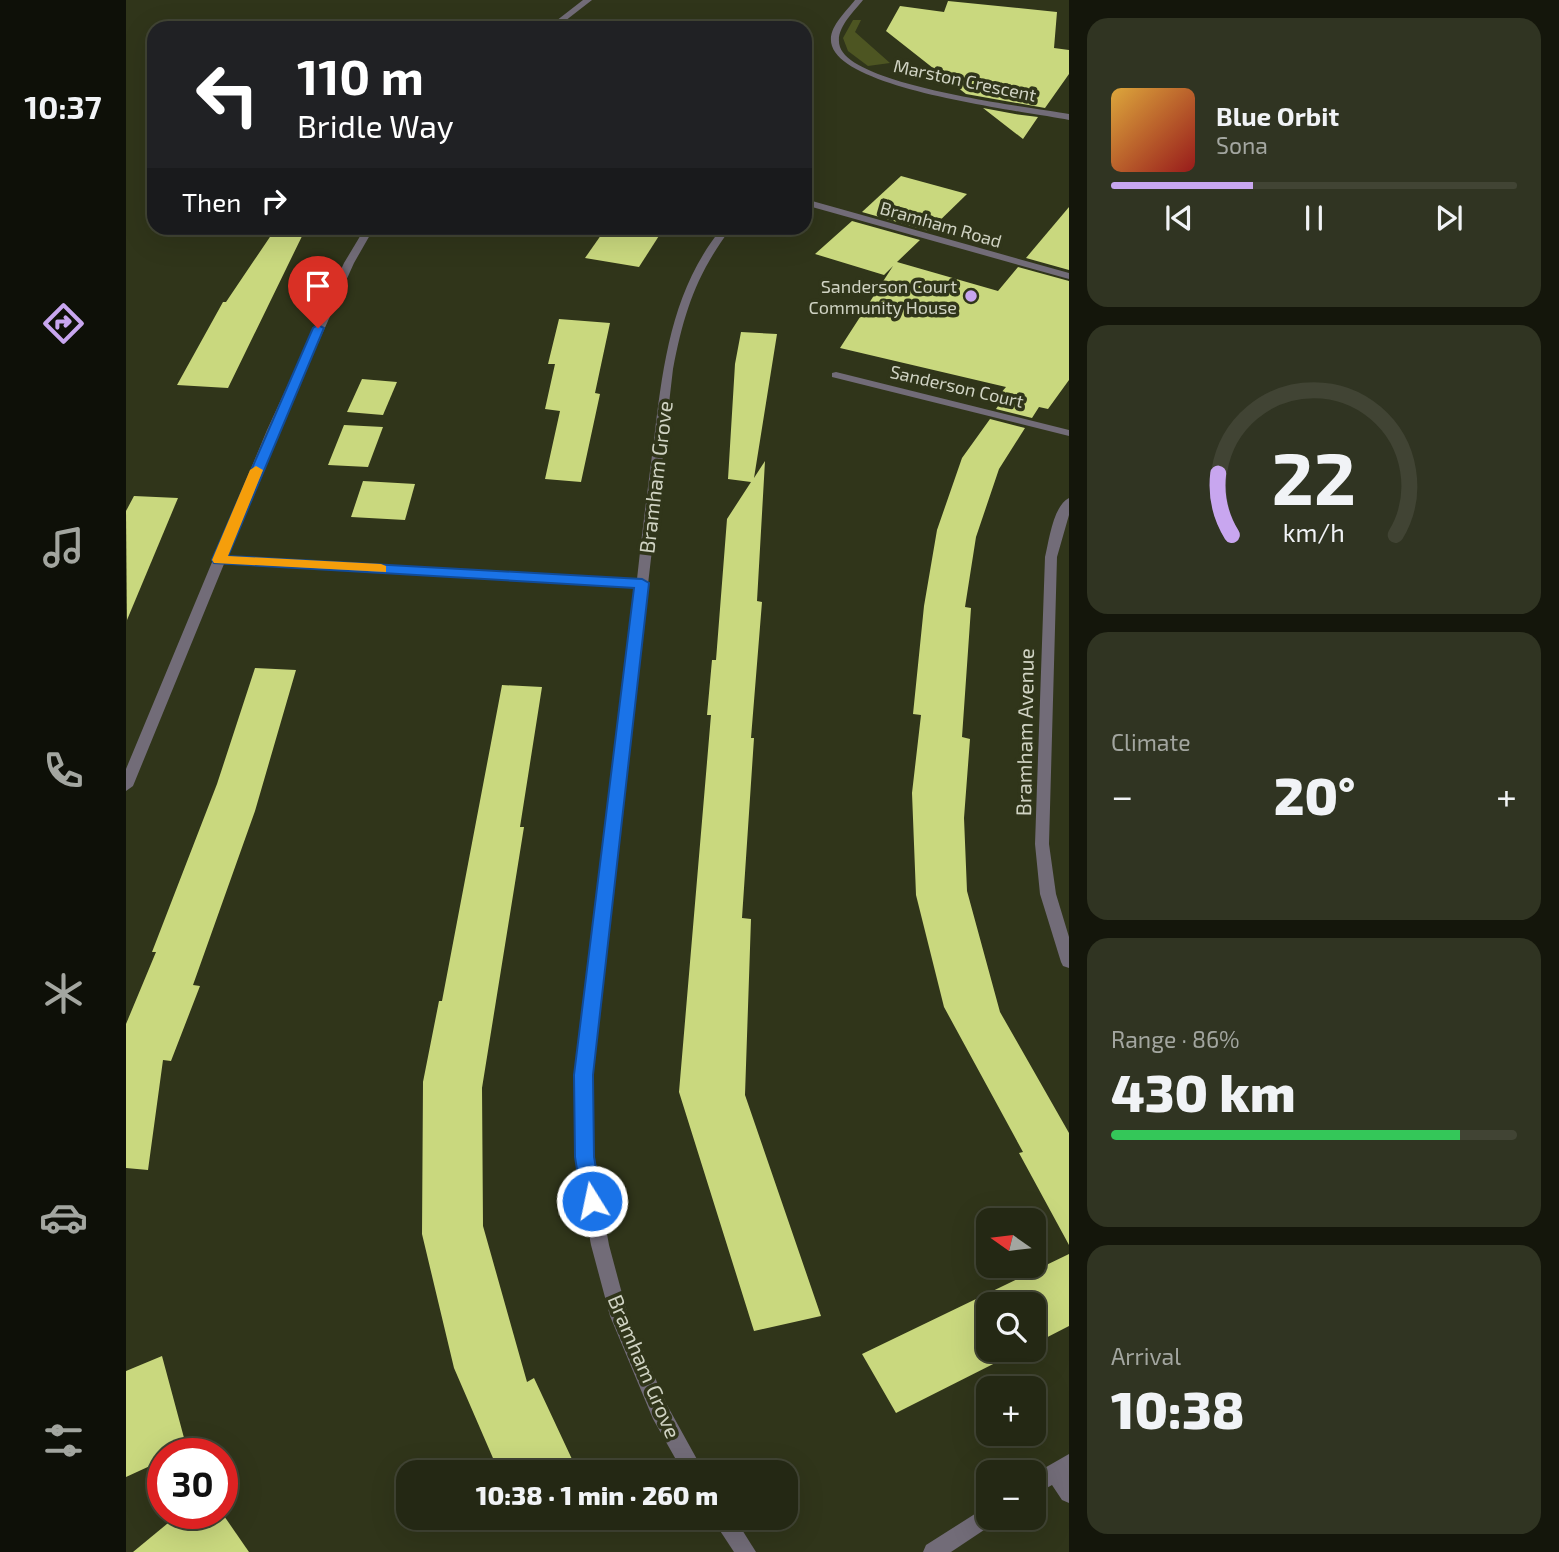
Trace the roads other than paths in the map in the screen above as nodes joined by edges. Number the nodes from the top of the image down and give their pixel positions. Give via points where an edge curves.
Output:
1 (588, 0) edge
2 (859, 0) edge
3 (560, 21) edge
4 (1069, 117) edge
5 (812, 204) edge
6 (365, 235) edge
7 (719, 235) edge
8 (1069, 276) edge
9 (836, 375) dead end
10 (1069, 433) edge
11 (1069, 502) edge
12 (219, 560) junction
13 (642, 583) junction
14 (126, 786) edge
15 (1069, 962) edge
16 (687, 1460) edge
17 (1062, 1468) edge
18 (1046, 1478) edge
19 (1069, 1493) edge
20 (976, 1524) edge
21 (730, 1530) edge
22 (746, 1552) edge
23 (933, 1552) edge

1 - 3 street
2 - 4 street, Marston Crescent via 834,41 836,50 858,68 916,89
5 - 8 street, Bramham Road
6 - 12 street via 308,350
7 - 13 street, Bramham Grove via 687,290 677,324
9 - 10 street, Sanderson Court
11 - 15 street, Bramham Avenue via 1051,557 1042,844 1048,894
12 - 13 street
12 - 14 street
13 - 16 street, Bramham Grove via 583,1075 584,1157 619,1316 660,1412
17 - 18 street
17 - 19 street
20 - 23 street
21 - 22 street

